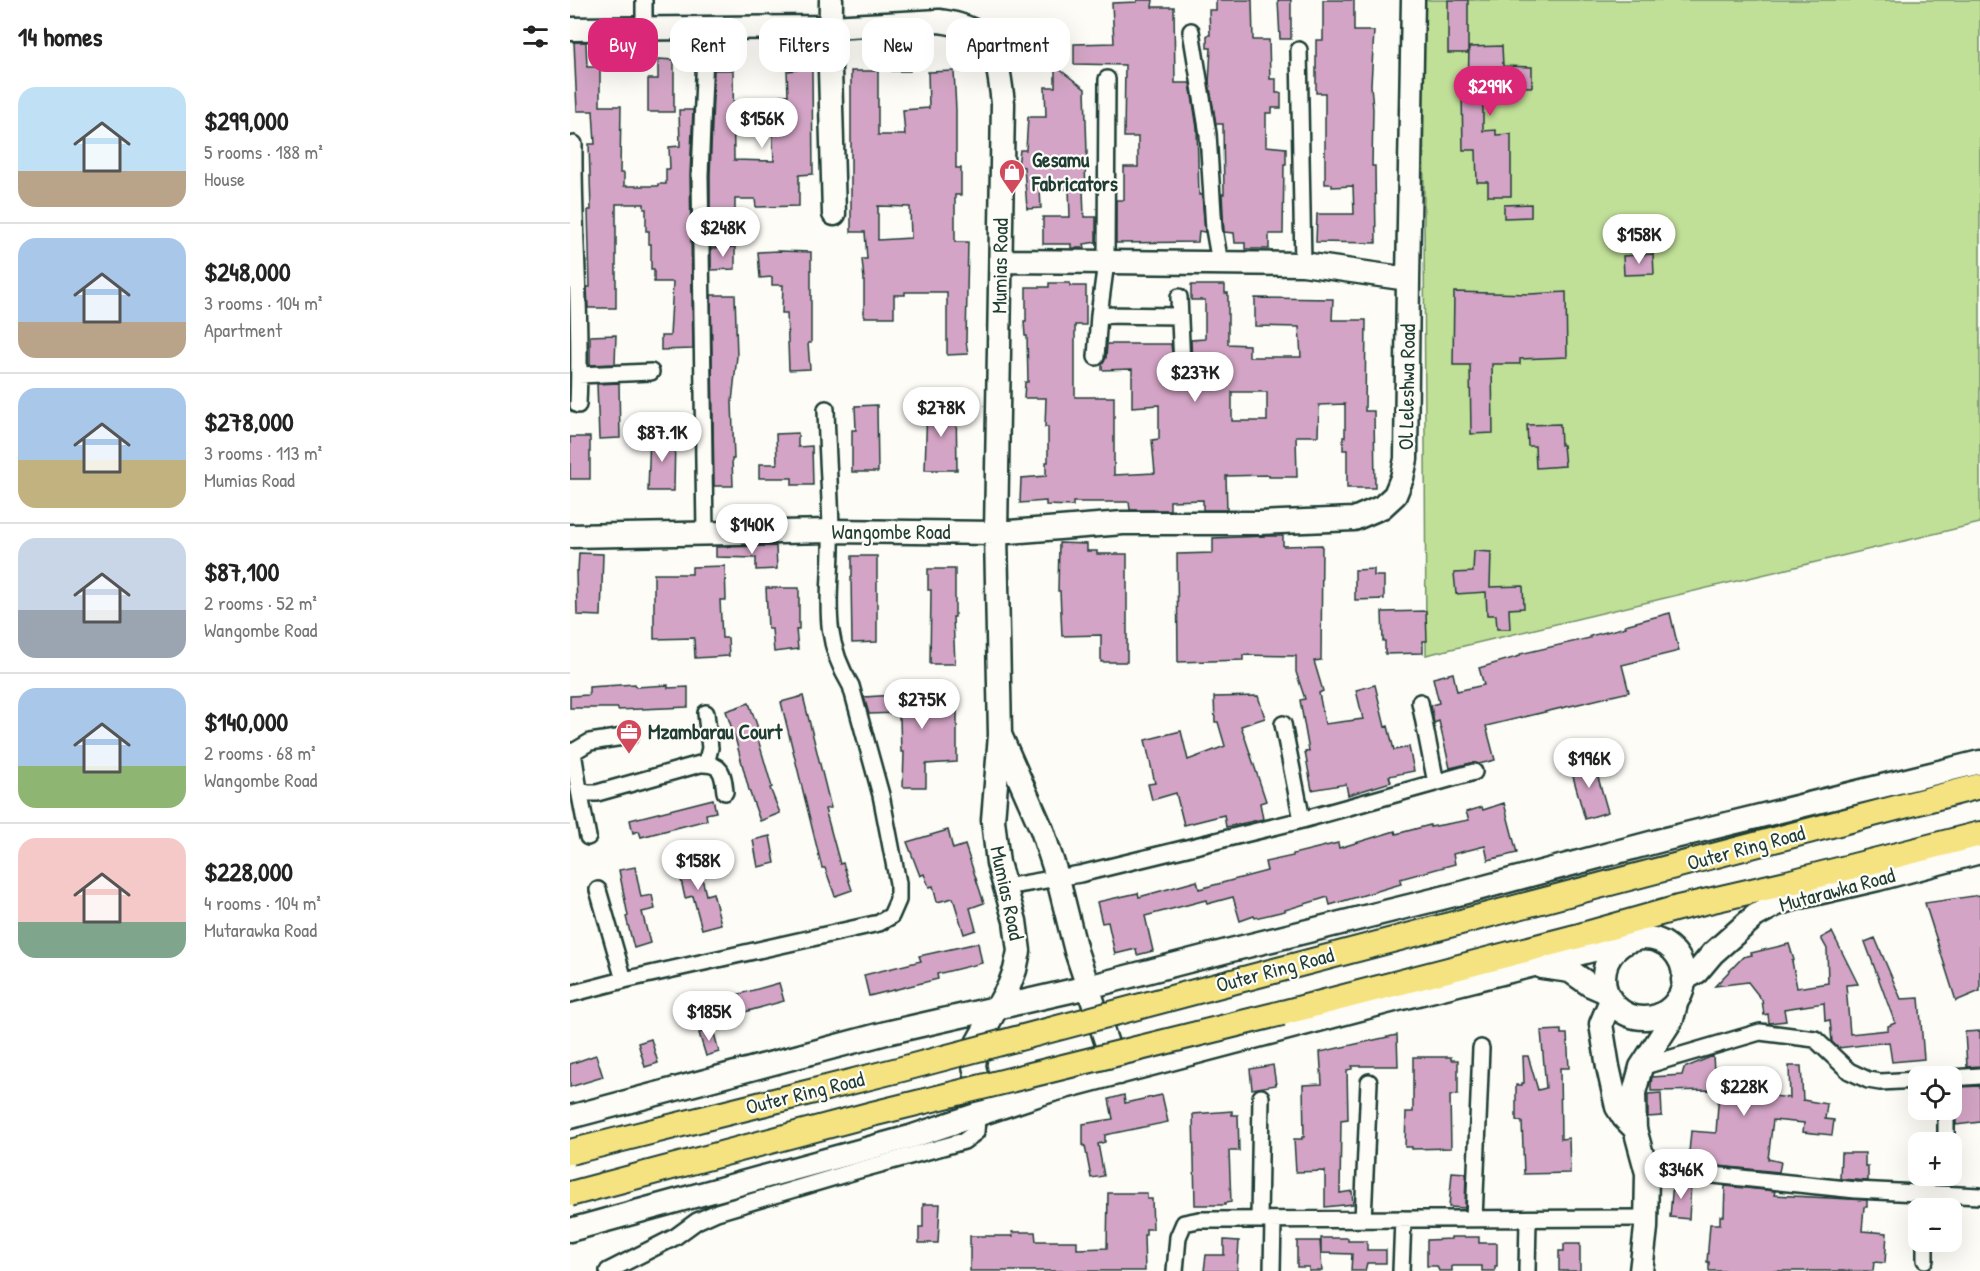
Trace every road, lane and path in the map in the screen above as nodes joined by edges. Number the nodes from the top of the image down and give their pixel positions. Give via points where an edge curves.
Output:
1 (644, 0) edge
2 (831, 0) edge
3 (1413, 0) edge
4 (644, 18) edge
5 (831, 18) edge
6 (850, 26) edge
7 (570, 29) edge
8 (588, 29) edge
9 (1191, 31) dead end
10 (1299, 50) dead end
11 (704, 72) edge
12 (830, 72) edge
13 (1107, 79) dead end
14 (574, 144) dead end
15 (572, 211) edge
16 (834, 214) dead end
17 (1001, 261) junction
18 (1106, 262) junction
19 (1220, 263) junction
20 (1303, 264) junction
21 (1408, 279) junction
22 (1179, 297) dead end
23 (1099, 315) junction
24 (1179, 316) junction
25 (575, 346) edge
26 (1096, 357) dead end
27 (1182, 366) dead end
28 (651, 372) dead end
29 (579, 375) junction
30 (578, 405) dead end
31 (826, 409) dead end
32 (831, 531) junction
33 (996, 533) junction
34 (705, 534) junction
35 (570, 536) edge
36 (1420, 702) dead end
37 (706, 713) dead end
38 (1283, 724) dead end
39 (1000, 735) junction
40 (630, 736) dead end
41 (572, 752) edge
42 (1980, 762) edge
43 (706, 764) junction
44 (1474, 772) dead end
45 (1436, 783) junction
46 (1980, 786) edge
47 (579, 790) junction
48 (725, 792) dead end
49 (1302, 820) junction
50 (588, 837) dead end
51 (1975, 841) edge
52 (1059, 879) junction
53 (1006, 887) junction
54 (598, 890) dead end
55 (1637, 939) junction
56 (1522, 968) junction
57 (624, 980) junction
58 (1088, 987) junction
59 (1680, 990) junction
60 (570, 994) edge
61 (1608, 996) junction
62 (996, 1008) junction
63 (1481, 1048) dead end
64 (1641, 1067) junction
65 (1119, 1073) junction
66 (1980, 1076) edge
67 (1962, 1077) edge
68 (1908, 1081) edge
69 (1369, 1082) dead end
70 (1261, 1097) dead end
71 (974, 1116) junction
72 (570, 1117) edge
73 (1635, 1129) junction
74 (570, 1152) edge
75 (1646, 1168) junction
76 (570, 1194) edge
77 (1980, 1196) edge
78 (1962, 1198) edge
79 (1908, 1199) edge
80 (1646, 1218) junction
81 (1403, 1219) junction
82 (1474, 1219) junction
83 (1528, 1219) junction
84 (1266, 1220) junction
85 (1363, 1220) junction
86 (570, 1230) edge
87 (1925, 1252) edge
88 (1925, 1260) dead end
89 (608, 1271) edge
90 (1175, 1271) edge
91 (1272, 1271) edge
92 (1401, 1271) edge
93 (1527, 1271) edge
94 (1641, 1271) edge

1 - 4 street
2 - 5 main road
3 - 21 main road, Ol Leleshwa Road
6 - 17 main road, Mumias Road via 946,22 974,31 990,46 997,58 1003,104
7 - 8 main road, Mumias Road
9 - 19 street via 1208,134
10 - 20 street
11 - 34 street via 700,175
12 - 16 main road
13 - 18 street
14 - 15 street
15 - 25 street
17 - 18 main road
17 - 33 main road, Mumias Road
18 - 19 main road
18 - 23 street
19 - 20 main road
20 - 21 main road
21 - 33 main road, Ol Leleshwa Road via 1406,459 1395,495 1382,507 1354,519 1123,524
22 - 24 street
23 - 24 street
23 - 26 street
24 - 27 street
25 - 29 street
28 - 29 street
29 - 30 street
31 - 32 street
32 - 33 main road, Wangombe Road
32 - 34 main road, Wangombe Road
32 - 57 street via 828,620 833,647 850,686 881,795 898,883 898,900 891,916 845,932
33 - 39 main road, Mumias Road
34 - 35 main road, Wangombe Road
36 - 45 street
37 - 43 street via 710,748
38 - 49 street
39 - 52 main road, Mumias Road
39 - 53 main road, Mumias Road via 993,820 998,863
40 - 41 street via 590,742
41 - 47 street
42 - 58 main road, Outer Ring Road
43 - 47 street via 597,793
43 - 48 street via 717,767 723,775
44 - 45 street
45 - 49 street
46 - 74 main road, Outer Ring Road, bridge via 902,1069
47 - 50 street
49 - 52 street
51 - 59 main road, Mutarawka Road via 1878,879 1777,904 1755,916 1713,953
51 - 76 main road, Outer Ring Road, bridge via 1678,908
52 - 53 street
52 - 58 main road, Mumias Road
53 - 62 main road, Mumias Road via 1019,951 1009,986
54 - 57 street
55 - 56 main road
55 - 59 main road via 1647,938 1666,945 1679,960
55 - 61 main road via 1623,944 1606,965
56 - 61 main road via 1570,970
56 - 65 main road
57 - 60 street
58 - 62 main road, Outer Ring Road
58 - 65 main road, Mumias Road
59 - 61 main road via 1670,1009 1649,1018 1627,1015
59 - 64 main road, Mutarawka Road via 1672,1019
61 - 73 main road via 1601,1036 1617,1107
62 - 71 main road, Mumias Road via 977,1043
62 - 72 main road, Outer Ring Road via 886,1033
63 - 82 street
64 - 68 street via 1760,1032 1815,1039 1850,1071 1868,1080
64 - 73 main road, Mutarawka Road via 1634,1093
65 - 71 main road
66 - 67 street
69 - 85 street
70 - 84 street
71 - 86 main road
71 - 89 street via 976,1132 964,1142 717,1212
73 - 75 main road, Mutarawka Road
75 - 79 street
75 - 80 main road, Mutarawka Road
77 - 78 street
80 - 83 street
80 - 94 main road, Mutarawka Road
81 - 82 street
81 - 85 street
81 - 92 street
82 - 83 street
83 - 93 street
84 - 85 street
84 - 90 street via 1199,1220 1184,1224 1178,1237
84 - 91 street
87 - 88 street

